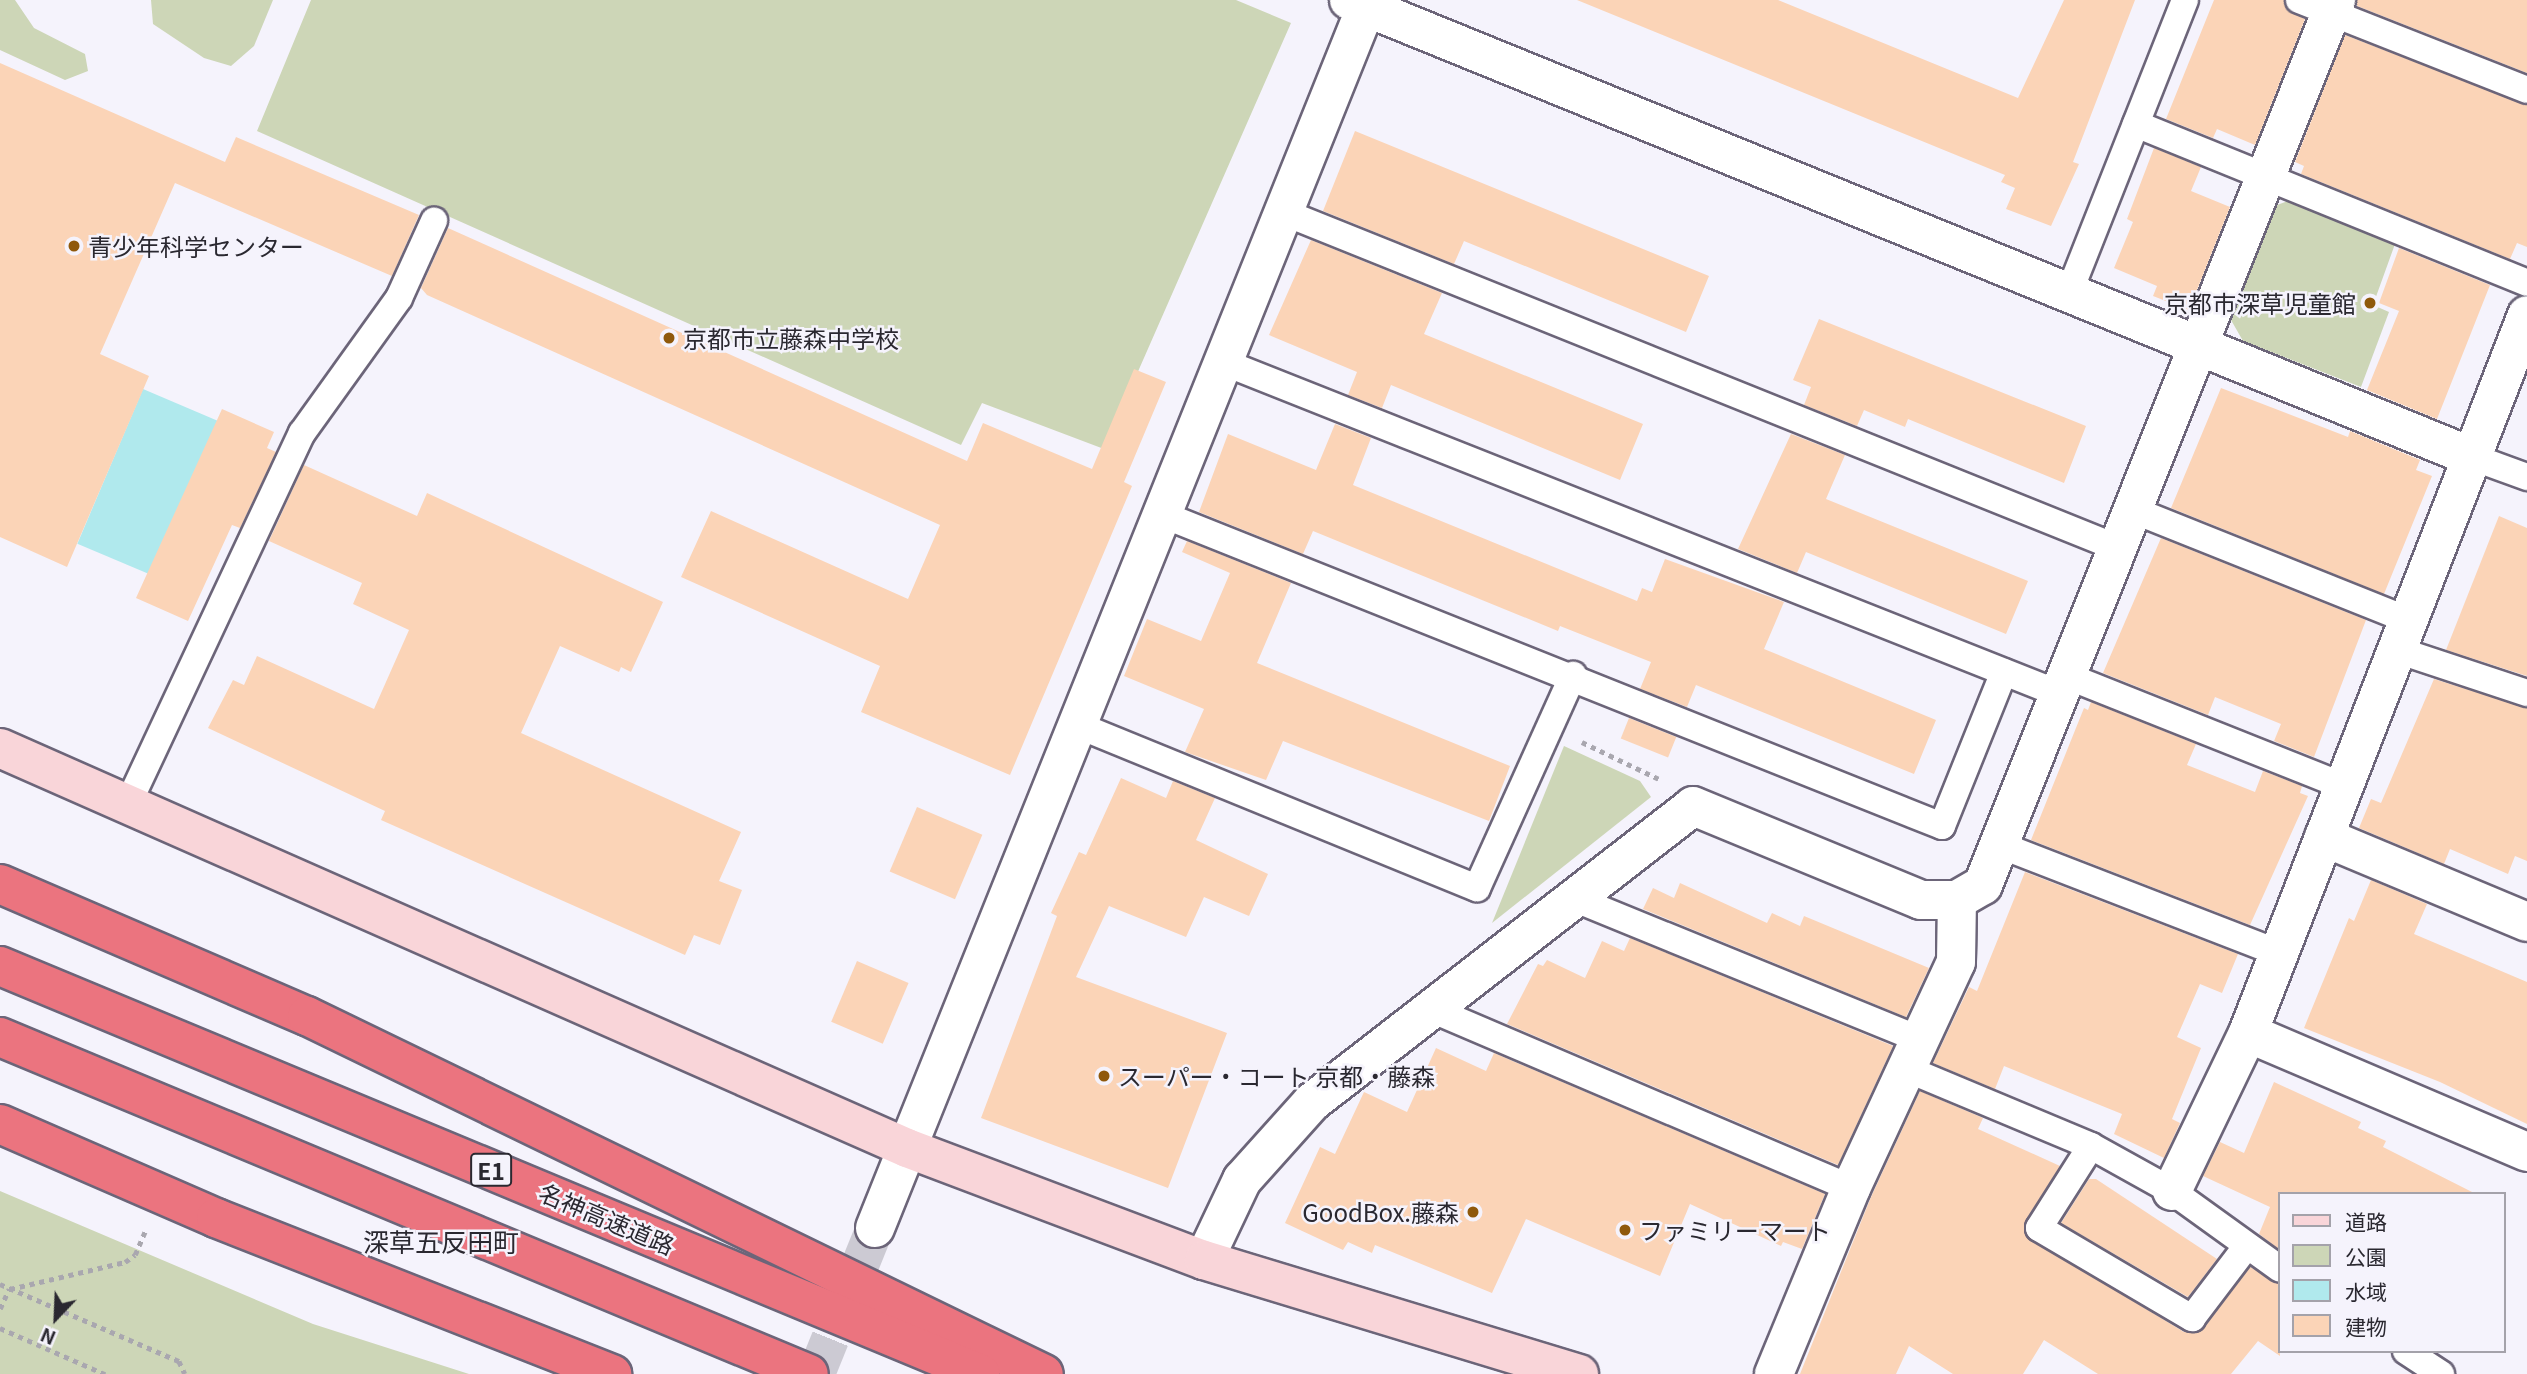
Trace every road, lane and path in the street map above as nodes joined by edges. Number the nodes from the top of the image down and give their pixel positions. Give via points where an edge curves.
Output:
1 (2185, 0) edge
2 (1361, 2) edge
3 (2322, 4) edge
4 (2527, 90) edge
5 (2136, 124) junction
6 (2266, 176) junction
7 (1283, 212) junction
8 (434, 221) dead end
9 (2527, 283) edge
10 (2069, 293) junction
11 (2527, 315) edge
12 (2199, 345) junction
13 (1223, 362) junction
14 (2472, 457) junction
15 (2527, 477) edge
16 (2133, 510) junction
17 (1161, 514) junction
18 (2118, 548) junction
19 (2403, 635) junction
20 (2004, 672) junction
21 (1573, 675) junction
22 (2063, 685) junction
23 (2527, 693) edge
24 (1077, 725) junction
25 (1549, 727) junction
26 (0, 748) edge
27 (2344, 786) junction
28 (128, 804) junction
29 (1693, 806) junction
30 (2324, 837) junction
31 (2000, 845) junction
32 (0, 884) edge
33 (1573, 898) junction
34 (1957, 900) junction
35 (2527, 922) edge
36 (2278, 953) junction
37 (0, 966) edge
38 (1431, 1009) junction
39 (2248, 1033) junction
40 (0, 1037) edge
41 (1914, 1055) junction
42 (0, 1124) edge
43 (2091, 1146) junction
44 (907, 1148) junction
45 (2527, 1152) edge
46 (1851, 1188) junction
47 (2172, 1191) junction
48 (875, 1228) tunnel mouth
49 (139, 1246) dead end
50 (2246, 1247) junction
51 (1204, 1260) junction
52 (2278, 1268) edge
53 (0, 1284) edge
54 (9, 1289) junction
55 (0, 1309) edge
56 (0, 1328) edge
57 (2409, 1353) edge
58 (105, 1374) edge
59 (185, 1374) edge
60 (612, 1374) edge
61 (809, 1374) edge
62 (981, 1374) edge
63 (1044, 1374) edge
64 (1579, 1374) edge
65 (1773, 1374) edge
66 (2441, 1374) edge

1 - 5 lane
2 - 7 street
2 - 10 street
3 - 4 lane
3 - 6 street
5 - 6 lane
5 - 10 lane
6 - 9 lane
6 - 12 street
7 - 13 street
7 - 18 lane
8 - 28 lane via 398,298 302,432
10 - 12 street
11 - 14 street
12 - 14 street
12 - 16 street
13 - 17 street
13 - 20 lane
14 - 15 lane
14 - 19 street
16 - 18 street
16 - 19 lane
17 - 21 lane
17 - 24 street
18 - 22 street
19 - 23 lane
19 - 27 street
20 - 21 lane via 1942,826
20 - 22 lane
21 - 25 lane
22 - 27 lane
22 - 31 street
24 - 25 lane via 1478,888
24 - 44 street
25 - 29 path via 1665,781
26 - 28 street
27 - 30 street
28 - 44 street
29 - 33 street
29 - 34 street via 1921,900
30 - 35 street
30 - 36 street
31 - 34 street via 1983,885
31 - 36 lane
32 - 63 highway via 307,1016
33 - 38 street
33 - 41 lane
34 - 41 street via 1956,962
36 - 39 street
37 - 62 highway, 名神高速道路 / E1
38 - 46 lane
38 - 51 street via 1312,1102 1242,1180
39 - 45 street
39 - 47 street
40 - 61 highway
41 - 43 lane
41 - 46 street
42 - 60 highway via 216,1218
43 - 47 lane
43 - 50 lane via 2039,1228 2192,1318
44 - 48 street
44 - 51 street
46 - 65 street
47 - 50 lane
49 - 54 path via 125,1262
50 - 52 lane
51 - 64 street
53 - 54 path
54 - 55 path
54 - 59 path via 179,1361
56 - 58 path
57 - 66 lane

